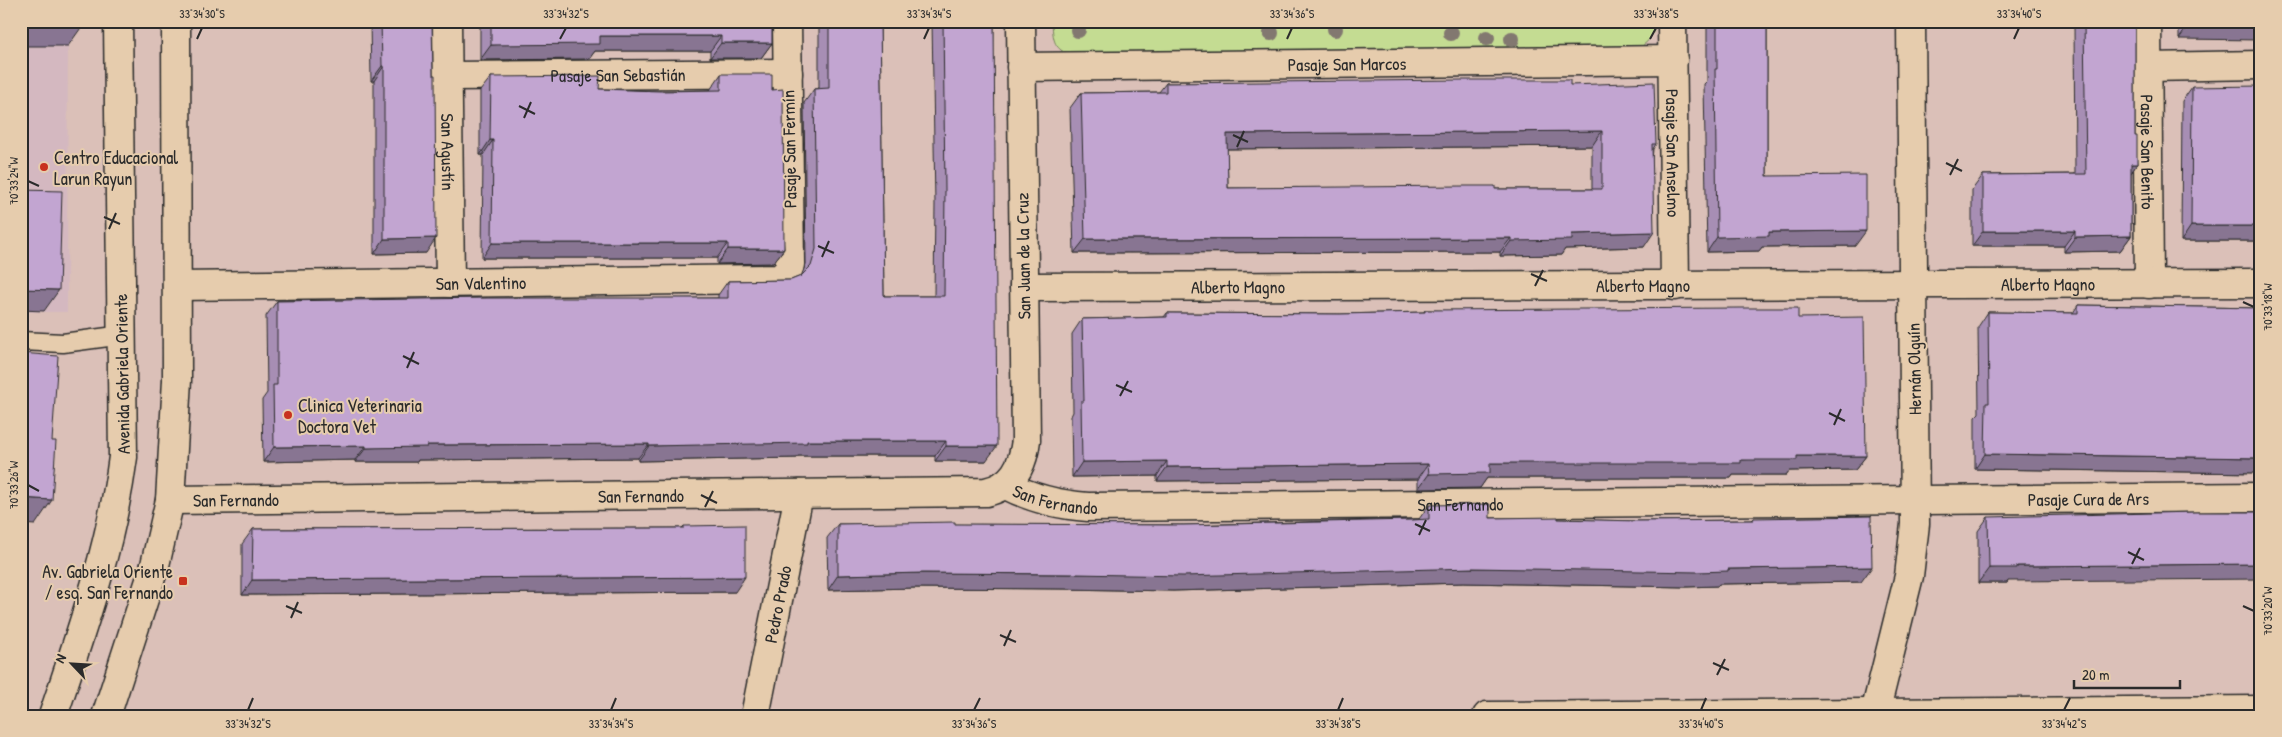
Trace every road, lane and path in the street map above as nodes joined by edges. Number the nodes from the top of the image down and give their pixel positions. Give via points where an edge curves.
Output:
1 (118, 21) edge
2 (176, 21) edge
3 (447, 21) edge
4 (787, 21) edge
5 (1021, 21) edge
6 (1672, 21) edge
7 (1911, 21) edge
8 (2147, 21) edge
9 (1673, 60) junction
10 (2261, 65) edge
11 (1021, 67) junction
12 (2147, 67) junction
13 (788, 73) junction
14 (448, 76) junction
15 (784, 276) joint
16 (450, 283) junction
17 (2261, 283) edge
18 (2149, 284) junction
19 (1913, 285) junction
20 (177, 286) junction
21 (1675, 286) junction
22 (1024, 287) junction
23 (123, 335) junction
24 (21, 341) edge
25 (1006, 485) junction
26 (799, 494) junction
27 (2261, 497) edge
28 (1916, 499) junction
29 (170, 500) junction
30 (2261, 710) edge
31 (1875, 713) junction
32 (2212, 713) edge
33 (1961, 714) edge
34 (1758, 715) edge
35 (53, 716) edge
36 (106, 716) edge
37 (755, 716) edge
38 (1487, 716) edge

1 - 23 street, Avenida Gabriela Oriente
2 - 20 street
3 - 14 street, San Agustín
4 - 13 street, Pasaje San Fermín
5 - 11 street, San Juan de la Cruz
6 - 9 street, Pasaje San Anselmo
7 - 19 street, Hernán Olguín
8 - 12 street, Pasaje San Benito
9 - 11 street, Pasaje San Marcos
9 - 21 street, Pasaje San Anselmo
10 - 12 street
11 - 22 street, San Juan de la Cruz
12 - 18 street, Pasaje San Benito
13 - 14 street, Pasaje San Sebastián
13 - 15 street, Pasaje San Fermín via 790,264
14 - 16 street, San Agustín
15 - 16 street, San Valentino via 774,280
16 - 20 street, San Valentino
17 - 18 street, Alberto Magno
18 - 19 street, Alberto Magno
19 - 21 street, Alberto Magno
19 - 28 street, Hernán Olguín
20 - 29 street via 177,380
21 - 22 street, Alberto Magno
22 - 25 street, San Juan de la Cruz via 1024,452 1015,476
23 - 24 lane via 63,343
23 - 35 street, Avenida Gabriela Oriente via 123,456 118,500 106,551
25 - 26 street, San Fernando via 986,492
25 - 28 street, San Fernando via 1045,501 1088,506
26 - 29 street, San Fernando
26 - 37 street, Pedro Prado
27 - 28 street, Pasaje Cura de Ars
28 - 31 street, Hernán Olguín via 1909,576
29 - 36 street via 155,565
30 - 32 street
31 - 33 street
31 - 34 street
32 - 33 street
34 - 38 street

